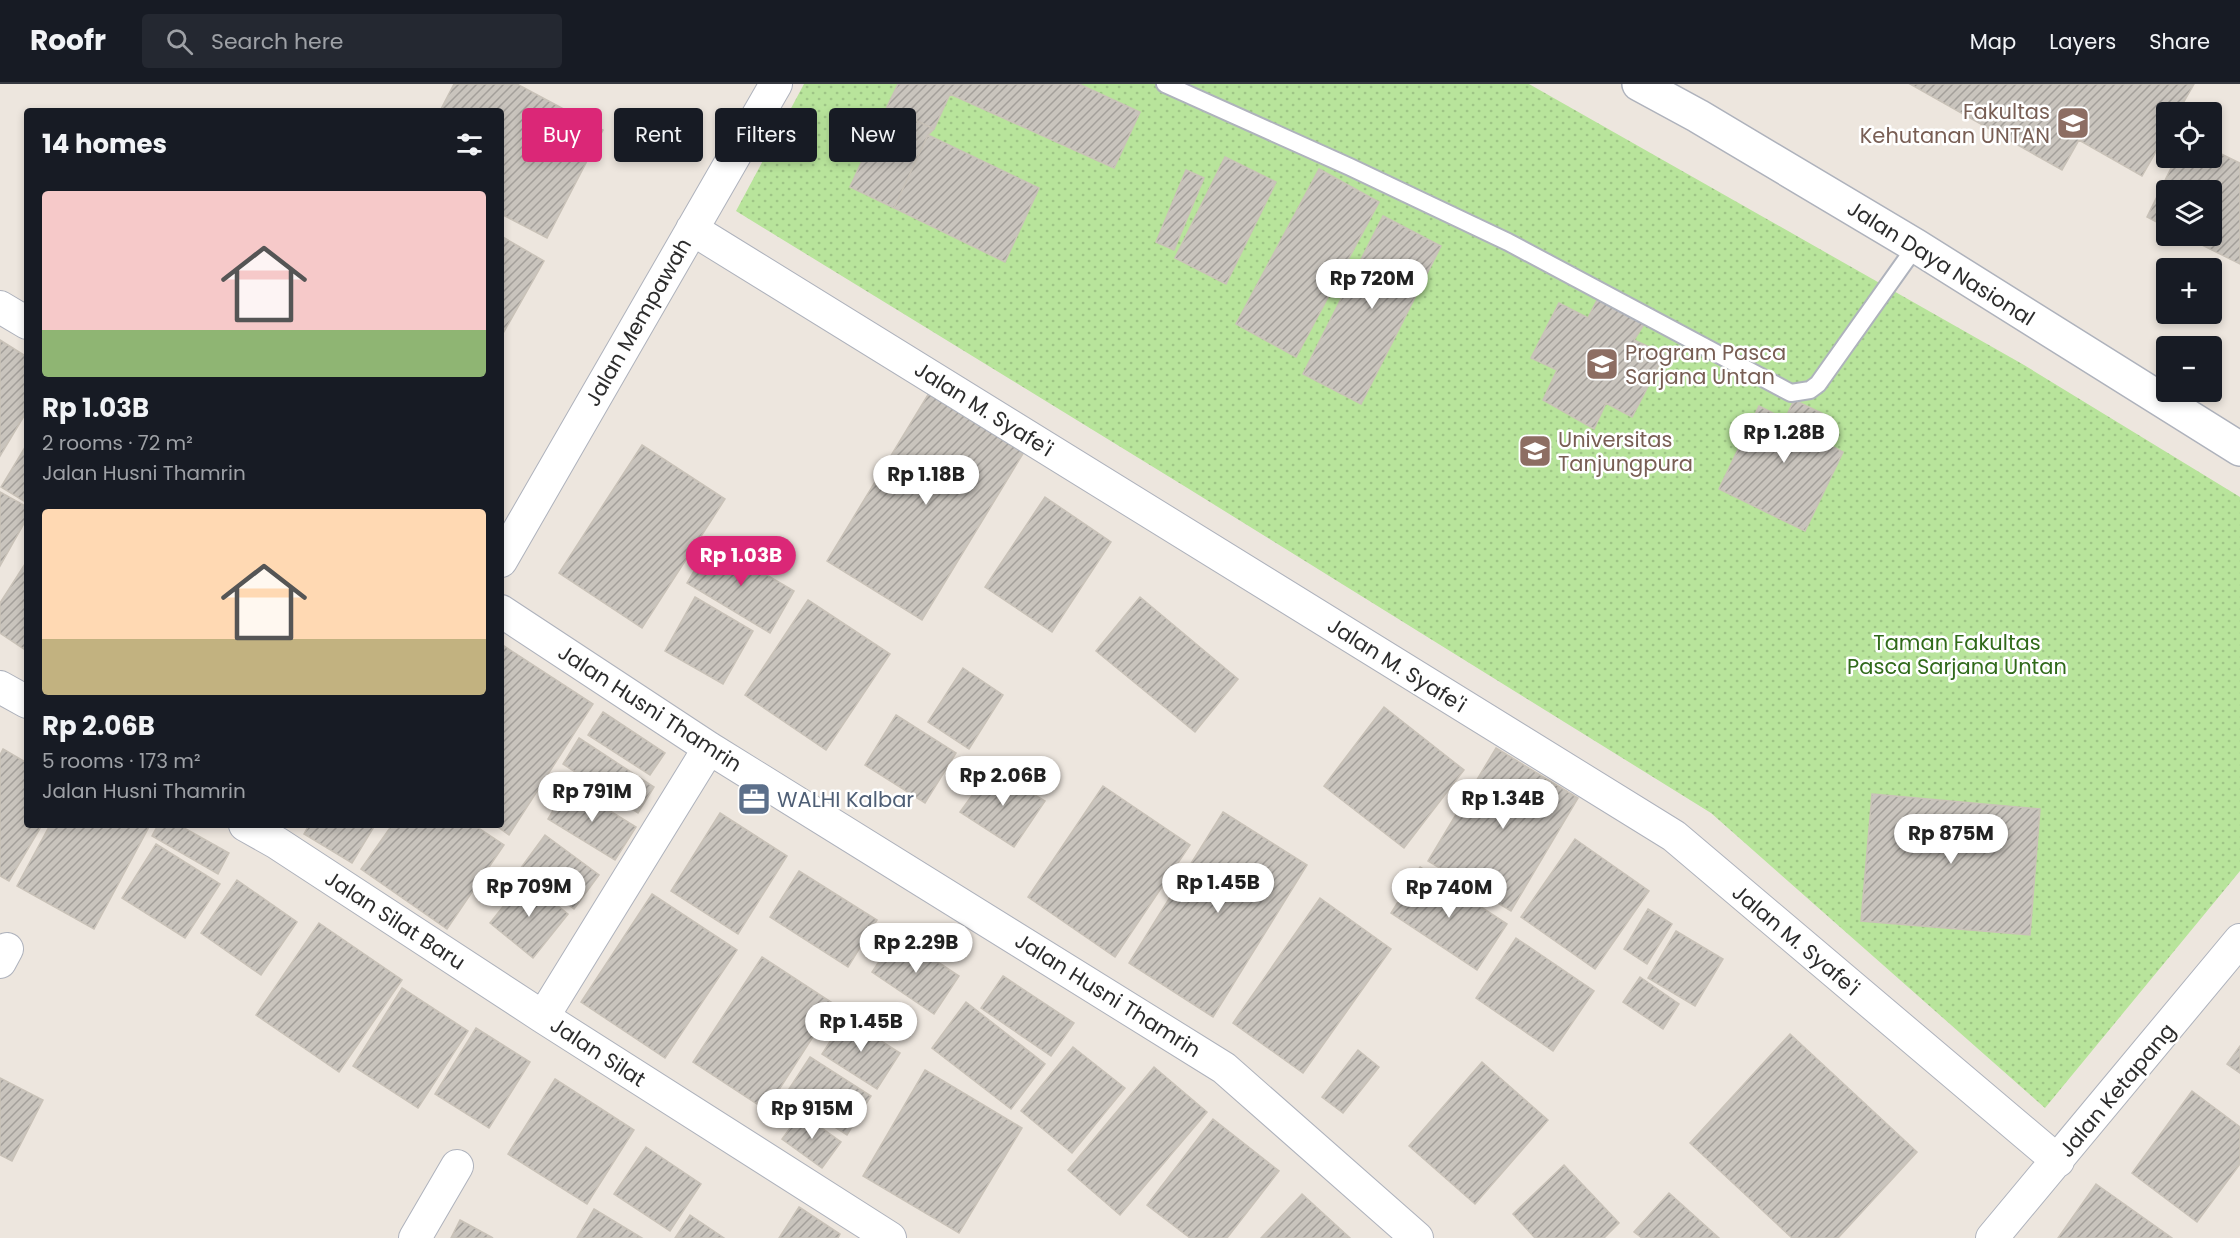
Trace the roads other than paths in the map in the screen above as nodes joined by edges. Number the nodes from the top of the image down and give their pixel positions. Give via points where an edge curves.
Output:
1 (776, 84) edge
2 (1165, 84) edge
3 (1639, 84) edge
4 (692, 229) junction
5 (1916, 246) junction
6 (0, 307) edge
7 (24, 321) edge
8 (2240, 448) edge
9 (504, 556) edge
10 (504, 613) edge
11 (0, 687) edge
12 (24, 700) edge
13 (709, 748) junction
14 (250, 828) edge
15 (2240, 940) edge
16 (543, 1017) junction
17 (2058, 1161) junction
18 (457, 1166) dead end
19 (415, 1238) edge
20 (890, 1238) edge
21 (1417, 1238) edge
22 (1992, 1238) edge

1 - 4 street, Jalan Mempawah
2 - 5 lane via 1508,242 1791,393 1810,390 1818,384
3 - 5 street, Jalan Daya Nasional
4 - 9 street, Jalan Mempawah
4 - 17 street, Jalan M. Syafe'i via 1674,836
5 - 8 street, Jalan Daya Nasional
6 - 7 street
10 - 13 street, Jalan Husni Thamrin
11 - 12 street
13 - 16 street, Jalan Silat
13 - 21 street, Jalan Husni Thamrin via 1224,1068
14 - 16 street, Jalan Silat Baru
15 - 17 street, Jalan Ketapang
16 - 20 street, Jalan Silat
17 - 22 street, Jalan Ketapang
18 - 19 street

